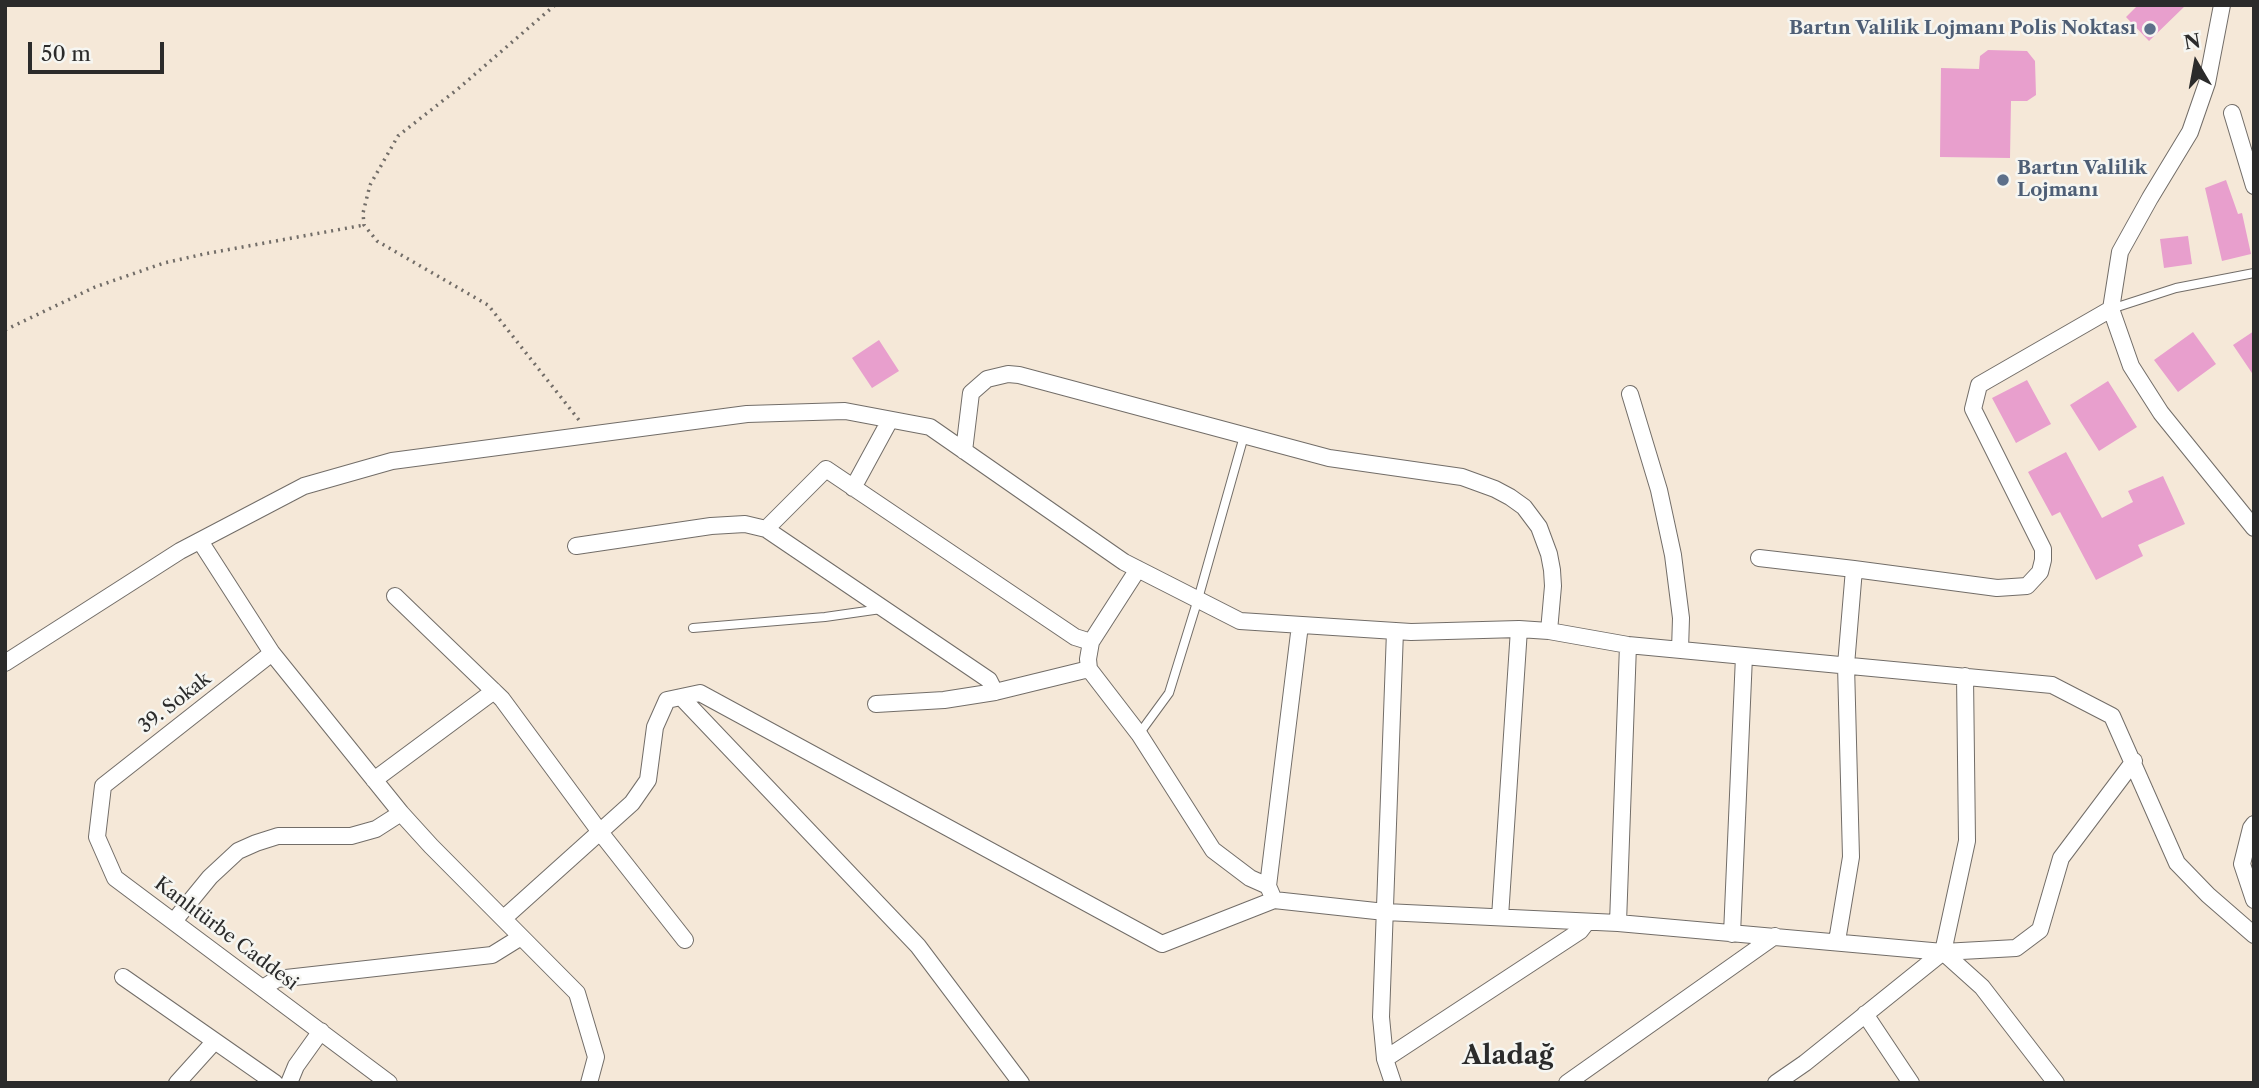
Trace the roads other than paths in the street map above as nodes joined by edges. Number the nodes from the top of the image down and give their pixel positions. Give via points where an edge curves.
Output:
1 (2222, 5) edge
2 (2232, 113) dead end
3 (2254, 186) edge
4 (2254, 273) edge
5 (2111, 309) junction
6 (1630, 394) dead end
7 (890, 420) junction
8 (1244, 436) junction
9 (964, 451) junction
10 (853, 488) junction
11 (2254, 528) edge
12 (766, 529) junction
13 (200, 541) junction
14 (576, 545) dead end
15 (1759, 558) dead end
16 (1138, 569) junction
17 (1854, 569) junction
18 (395, 596) dead end
19 (1198, 599) junction
20 (884, 608) junction
21 (1300, 625) junction
22 (693, 628) dead end
23 (1519, 629) junction
24 (1395, 631) junction
25 (1549, 631) junction
26 (1091, 642) junction
27 (1628, 645) junction
28 (1680, 650) junction
29 (272, 653) junction
30 (1744, 656) junction
31 (5, 663) edge
32 (1846, 665) junction
33 (1089, 669) junction
34 (1965, 677) junction
35 (494, 691) junction
36 (995, 692) junction
37 (681, 697) junction
38 (876, 705) dead end
39 (1139, 734) junction
40 (2134, 761) junction
41 (374, 780) junction
42 (103, 786) joint
43 (401, 813) junction
44 (2254, 824) edge
45 (600, 832) junction
46 (1271, 893) junction
47 (2254, 900) edge
48 (1385, 912) junction
49 (504, 918) junction
50 (1500, 918) junction
51 (174, 921) junction
52 (1587, 922) junction
53 (1618, 923) junction
54 (1732, 934) junction
55 (2254, 935) edge
56 (1775, 936) junction
57 (522, 937) junction
58 (685, 940) dead end
59 (1837, 941) junction
60 (1943, 952) junction
61 (123, 976) dead end
62 (263, 988) junction
63 (1865, 1014) junction
64 (321, 1031) junction
65 (214, 1042) junction
66 (1385, 1059) junction
67 (177, 1083) edge
68 (275, 1083) edge
69 (289, 1083) edge
70 (388, 1083) edge
71 (589, 1083) edge
72 (1021, 1083) edge
73 (1393, 1083) edge
74 (1567, 1083) edge
75 (1777, 1083) edge
76 (1911, 1083) edge
77 (2056, 1083) edge

1 - 5 street via 2207,83 2190,132 2120,252
2 - 3 street
4 - 5 lane via 2176,288
5 - 11 street via 2132,366 2161,413
5 - 17 street via 1979,385 1973,409 2043,549 2040,572 2027,586 1997,588
6 - 28 street via 1673,555
7 - 9 street via 930,427
7 - 10 street
7 - 13 street via 845,411 747,414 392,461 304,486
8 - 9 street via 1008,374 987,379 971,393
8 - 19 lane
8 - 25 street via 1329,458 1462,477 1510,497 1532,517 1549,554 1553,586
9 - 16 street
10 - 12 street via 826,469
10 - 26 street via 1075,637
12 - 14 street via 745,524 711,526
12 - 20 street
13 - 29 street
13 - 31 street
15 - 17 street
16 - 19 street
16 - 26 street
17 - 32 street
18 - 35 street
19 - 21 street via 1240,621
19 - 39 lane via 1169,693
20 - 22 lane
20 - 36 street via 989,680
21 - 24 street
21 - 46 street
23 - 24 street
23 - 25 street
23 - 50 street
24 - 48 street
25 - 27 street
26 - 33 street
27 - 28 street
27 - 53 street
28 - 30 street
29 - 41 street
29 - 42 street, 39. Sokak
30 - 32 street
30 - 54 street
32 - 34 street
32 - 59 street via 1851,858
33 - 36 street
33 - 39 street
34 - 40 street via 2052,685 2112,716
34 - 60 street via 1967,841
35 - 41 street
35 - 45 street
36 - 38 street
37 - 45 street via 667,699 655,727 648,780 632,803
37 - 46 street via 700,693 1162,944
37 - 72 street via 918,946
39 - 46 street via 1213,850
40 - 55 street via 2177,863
40 - 60 street via 2061,858 2040,930 2016,948
41 - 43 street
42 - 51 street, Kanlıtürbe Caddesi via 97,837 115,878
43 - 49 street
43 - 51 street via 376,829 351,835 278,836 256,843 210,877
44 - 47 street via 2242,864
45 - 49 street
45 - 58 street
46 - 48 street
48 - 50 street
48 - 66 street via 1381,1017
49 - 57 street
50 - 52 street
51 - 62 street, Kanlıtürbe Caddesi
52 - 53 street
52 - 66 street via 1580,931
53 - 54 street
54 - 56 street
56 - 59 street
56 - 74 street
57 - 62 street via 492,955 278,979
57 - 71 street via 578,993 596,1056
59 - 60 street
60 - 63 street
60 - 77 street via 1982,987
61 - 65 street
62 - 64 street, Kanlıtürbe Caddesi
63 - 75 street
63 - 76 street
64 - 69 street
64 - 70 street, Kanlıtürbe Caddesi
65 - 67 street
65 - 68 street
66 - 73 street

